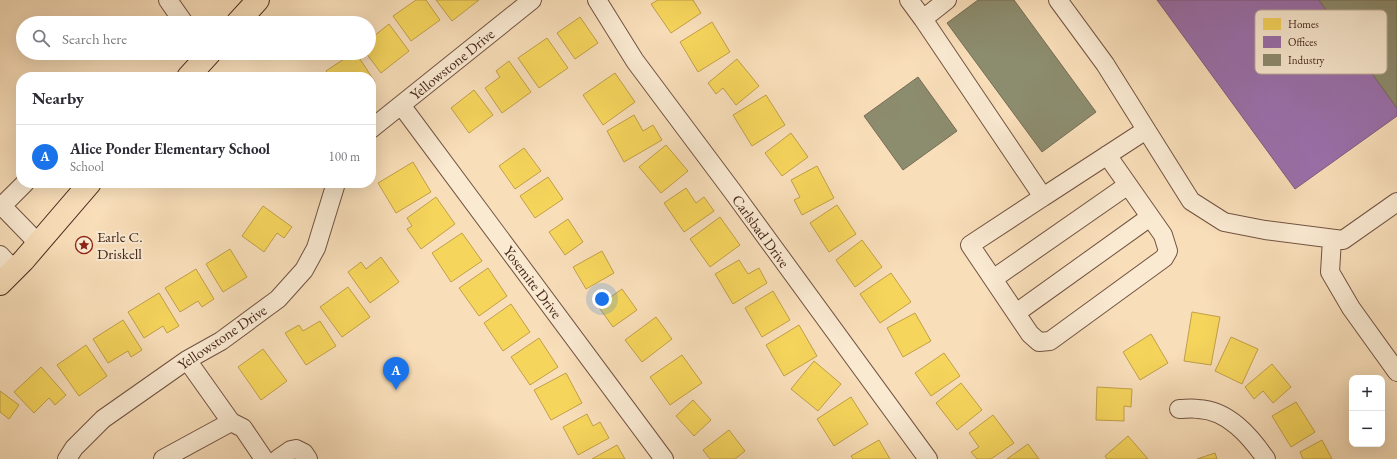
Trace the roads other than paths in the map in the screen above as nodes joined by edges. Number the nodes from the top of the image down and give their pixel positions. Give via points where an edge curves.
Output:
1 (168, 0) edge
2 (258, 0) edge
3 (532, 0) edge
4 (597, 0) edge
5 (909, 0) edge
6 (947, 0) edge
7 (1058, 0) edge
8 (179, 16) edge
9 (243, 16) edge
10 (923, 20) junction
11 (204, 60) edge
12 (193, 72) edge
13 (401, 105) junction
14 (376, 125) edge
15 (1146, 130) junction
16 (1107, 155) junction
17 (1128, 185) junction
18 (21, 188) edge
19 (81, 188) edge
20 (334, 188) edge
21 (1043, 197) junction
22 (1397, 202) edge
23 (1, 207) edge
24 (1150, 217) junction
25 (1332, 239) junction
26 (38, 243) junction
27 (5, 270) edge
28 (993, 279) junction
29 (1016, 313) junction
30 (187, 360) junction
31 (1397, 372) edge
32 (1179, 409) dead end
33 (231, 422) junction
34 (67, 459) edge
35 (163, 459) edge
36 (264, 459) edge
37 (278, 459) edge
38 (308, 459) edge
39 (664, 459) edge
40 (928, 459) edge
41 (1266, 459) edge

1 - 8 street
2 - 9 main road
3 - 13 street, Yellowstone Drive
4 - 40 street, Carlsbad Drive via 635,61
5 - 10 street
6 - 10 street
7 - 15 street via 1105,64
10 - 21 street
11 - 12 main road
13 - 14 street, Yellowstone Drive
13 - 39 street, Yosemite Drive
15 - 16 street
15 - 25 street via 1191,201 1224,222
16 - 17 street
16 - 21 street
17 - 24 street
17 - 28 street
18 - 23 street
19 - 26 main road
20 - 30 street, Yellowstone Drive via 316,248 304,270 278,298 221,341
21 - 28 street via 970,245
22 - 25 street via 1343,240
23 - 26 street
24 - 29 street
24 - 29 street via 1163,236 1168,250 1164,258 1050,341 1039,342 1034,338
25 - 31 street via 1330,272 1350,308
26 - 27 main road
28 - 29 street
30 - 33 street
30 - 34 street, Yellowstone Drive via 103,419 74,448
32 - 41 street via 1199,409 1216,413 1232,421
33 - 35 street
33 - 36 street via 243,428
37 - 38 street via 296,449 304,453

